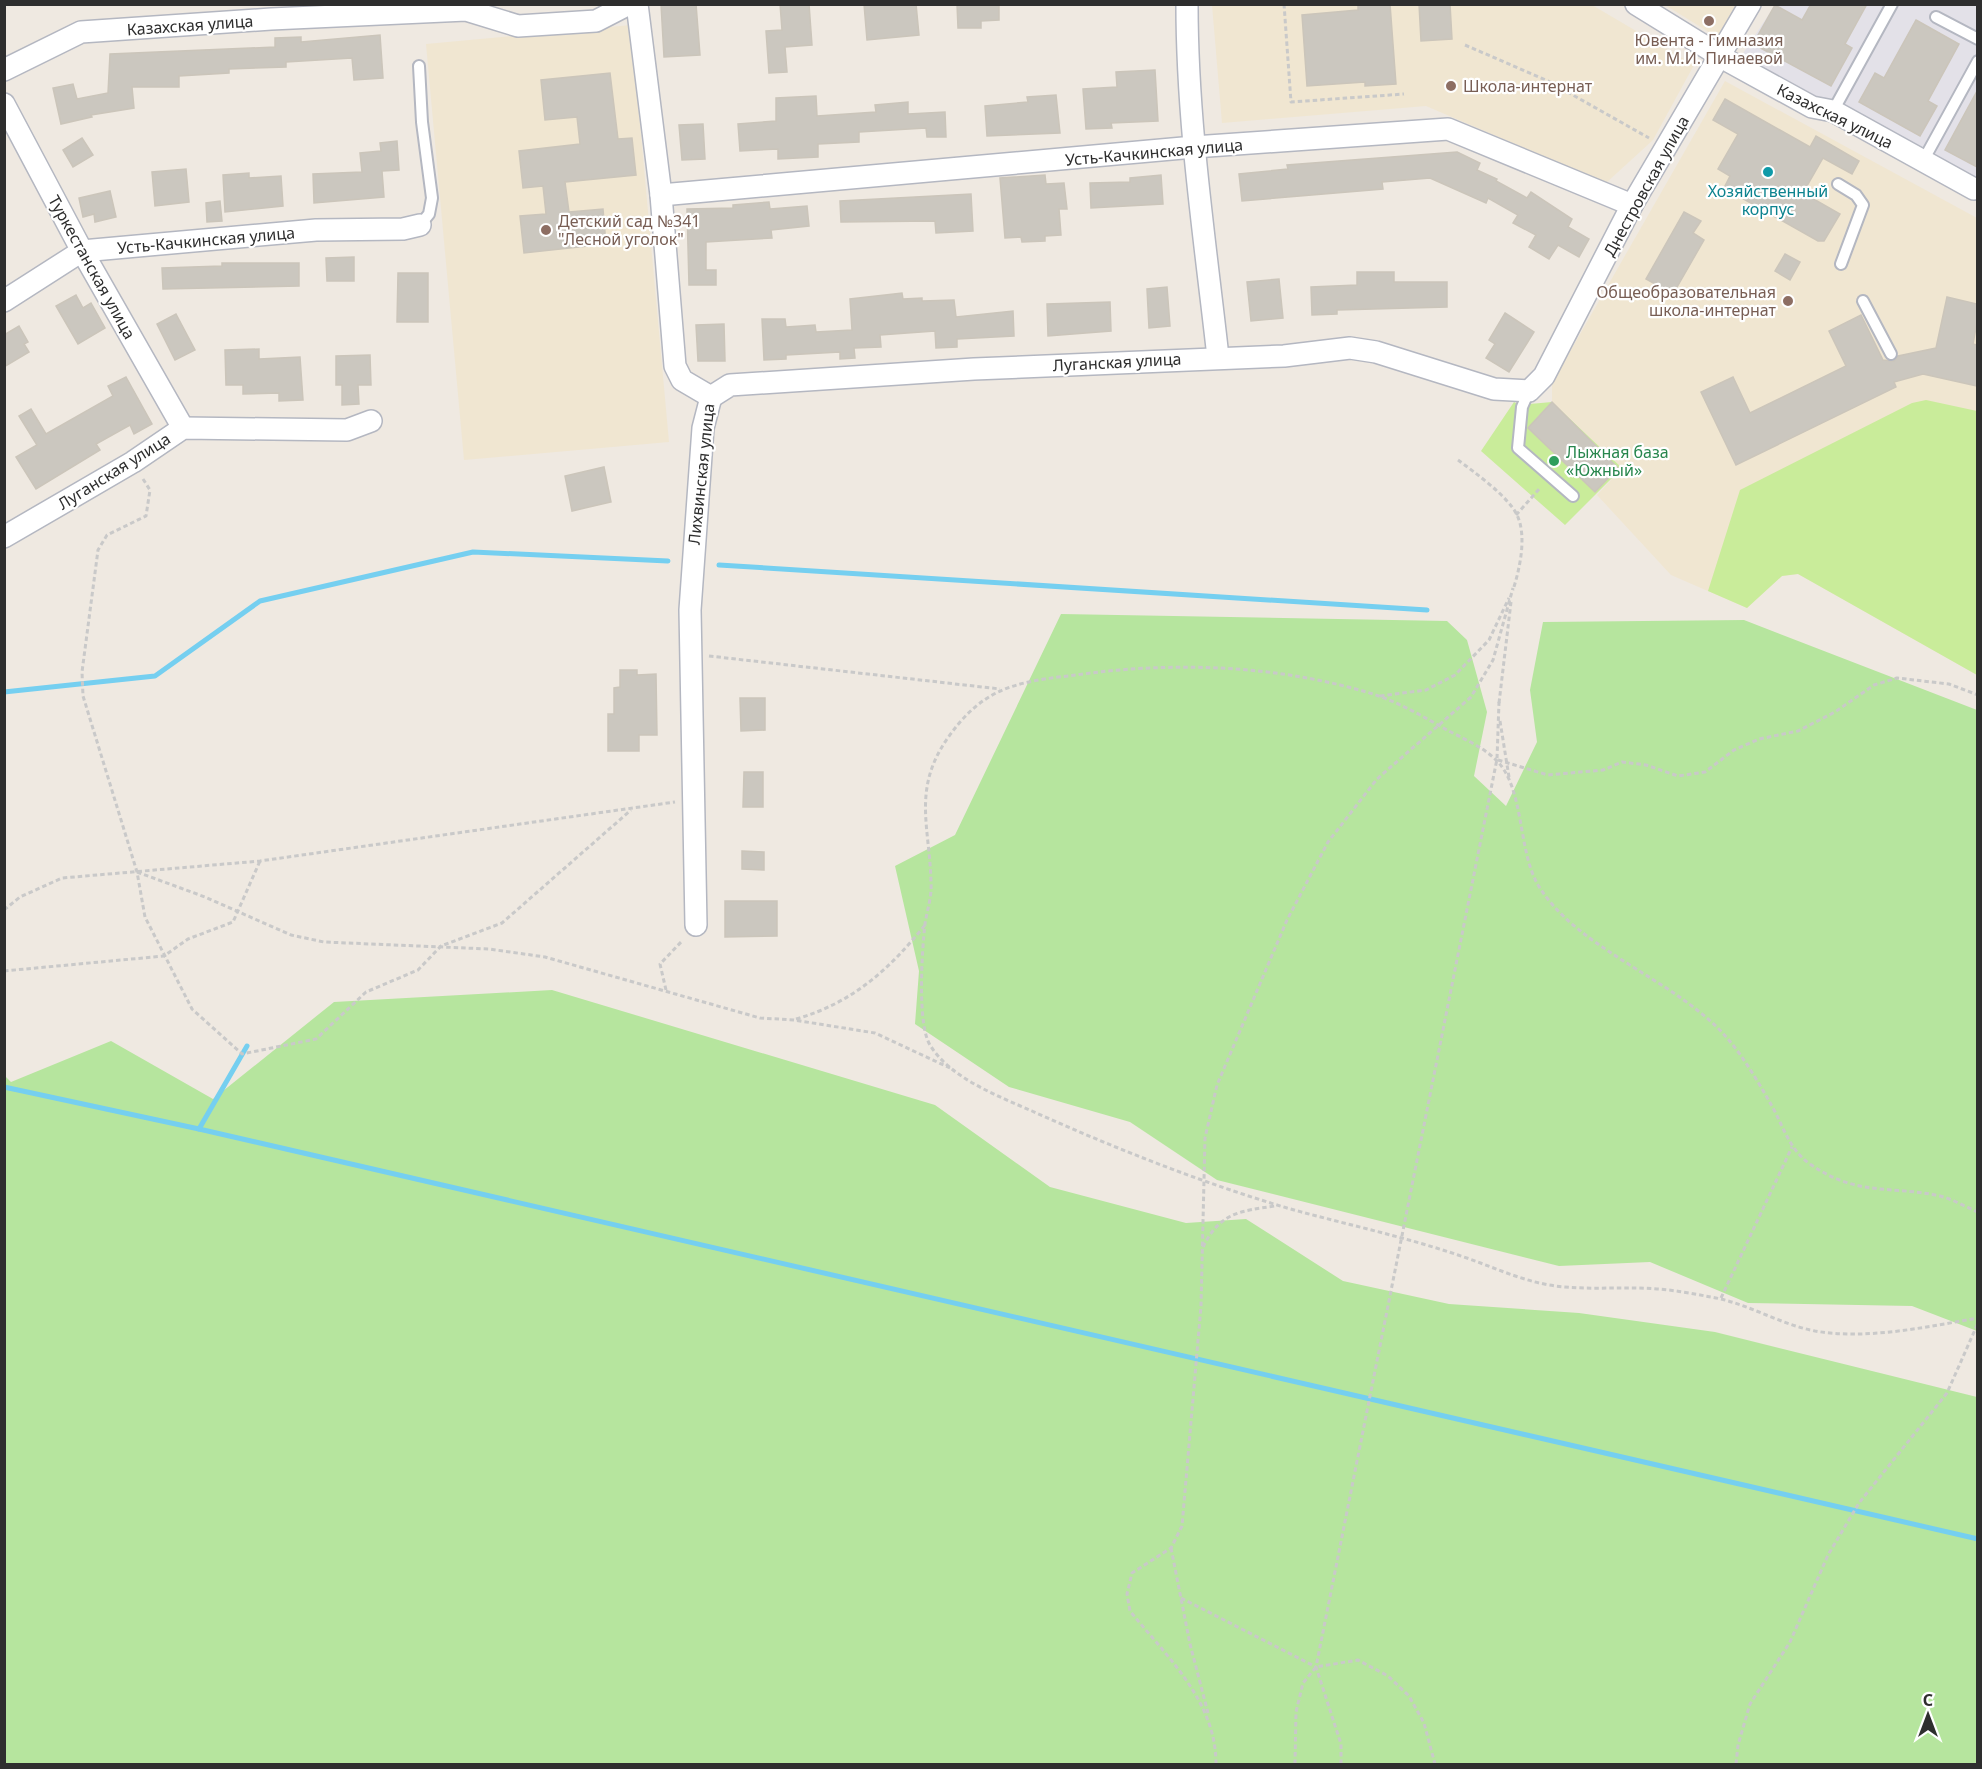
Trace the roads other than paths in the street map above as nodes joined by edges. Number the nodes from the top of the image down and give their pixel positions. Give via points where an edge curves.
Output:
1 (629, 4) edge
2 (637, 4) edge
3 (1187, 4) edge
4 (1636, 4) edge
5 (1750, 4) edge
6 (1892, 4) edge
7 (465, 7) edge
8 (1935, 17) dead end
9 (1977, 39) edge
10 (1719, 56) junction
11 (1977, 61) edge
12 (419, 66) dead end
13 (4, 70) edge
14 (4, 104) edge
15 (1833, 111) junction
16 (1194, 147) junction
17 (1923, 161) junction
18 (1838, 184) dead end
19 (1974, 189) dead end
20 (661, 195) junction
21 (1632, 205) junction
22 (420, 225) joint
23 (82, 251) junction
24 (1840, 264) dead end
25 (4, 301) edge
26 (1863, 301) dead end
27 (1891, 354) dead end
28 (1218, 357) junction
29 (1525, 391) junction
30 (711, 397) junction
31 (371, 421) dead end
32 (183, 428) junction
33 (1573, 496) dead end
34 (4, 537) edge
35 (696, 925) road end

1 - 7 street, Казахская улица via 596,21 518,26
2 - 20 street, Лихвинская улица
3 - 16 street
4 - 10 street, Казахская улица
5 - 10 street, Днестровская улица
6 - 15 lane
7 - 13 street, Казахская улица via 81,32
8 - 9 lane
10 - 15 street, Казахская улица via 1812,107
10 - 21 street, Днестровская улица
11 - 17 lane
12 - 22 lane via 432,198 429,214
14 - 23 street, Туркестанская улица
15 - 17 street, Казахская улица
16 - 20 street, Усть-Качкинская улица
16 - 21 street, Усть-Качкинская улица via 1448,129
16 - 28 street
17 - 19 street, Казахская улица
18 - 24 lane via 1862,200 1863,205
20 - 30 street, Лихвинская улица via 675,366 682,380
21 - 29 street, Днестровская улица via 1544,376
22 - 23 street, Усть-Качкинская улица via 403,229 261,234
23 - 25 street, Усть-Качкинская улица
23 - 32 street, Туркестанская улица
26 - 27 lane
28 - 29 street, Луганская улица via 1364,349 1494,389
28 - 30 street, Луганская улица via 730,385
29 - 33 lane via 1518,447
30 - 35 street, Лихвинская улица via 704,428 690,610
31 - 32 street, Луганская улица via 347,430
32 - 34 street, Луганская улица via 133,462

